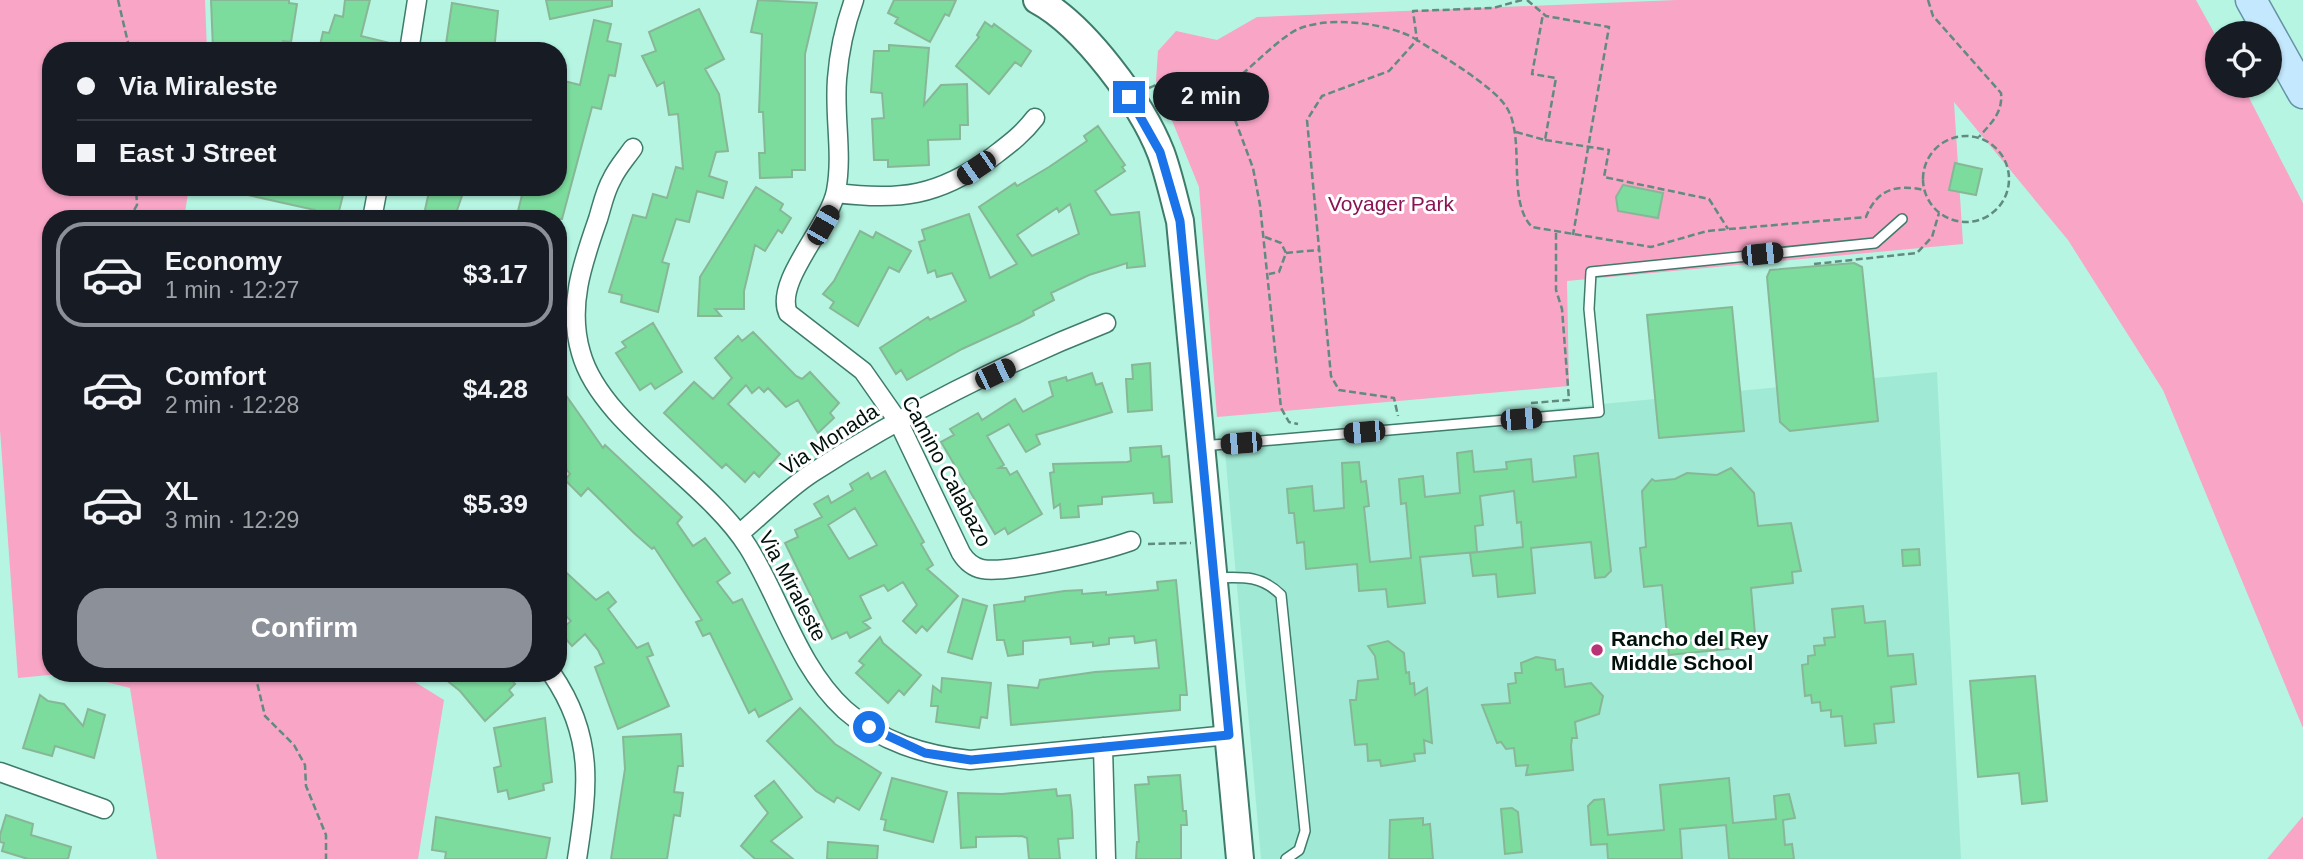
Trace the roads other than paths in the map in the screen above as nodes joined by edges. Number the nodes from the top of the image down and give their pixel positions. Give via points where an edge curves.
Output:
1 (417, 0) edge
2 (854, 0) edge
3 (1037, 0) edge
4 (2252, 0) edge
5 (411, 42) edge
6 (2303, 93) edge
7 (1035, 118) dead end
8 (633, 148) dead end
9 (836, 193) junction
10 (1902, 219) dead end
11 (1106, 323) dead end
12 (898, 421) junction
13 (1200, 447) junction
14 (739, 534) junction
15 (1131, 541) road end
16 (1214, 579) junction
17 (557, 682) edge
18 (1229, 735) junction
19 (1104, 747) junction
20 (0, 772) edge
21 (104, 809) dead end
22 (577, 859) edge
23 (1106, 859) edge
24 (1240, 859) edge
25 (1286, 859) edge

1 - 5 street
2 - 9 street, Camino Calabazo via 837,80 840,160
3 - 13 street via 1080,34 1122,84 1160,152 1180,221
4 - 6 main road
7 - 9 street via 1023,135 964,176 939,187 890,197
8 - 14 street, Via Miraleste via 612,178 583,262 575,315 580,352 603,398
9 - 12 street, Camino Calabazo via 786,289 785,304 788,313 863,371
10 - 13 lane via 1875,243 1591,272 1589,309 1599,412
11 - 12 street, Via Monada
12 - 14 street, Via Monada via 810,475
12 - 15 street, Camino Calabazo via 961,553 977,568 1007,568 1098,552
13 - 16 street
14 - 19 street, Via Miraleste via 816,676 845,710 882,736 925,753 971,760
16 - 18 street
16 - 25 lane via 1248,576 1270,583 1281,594 1305,831 1299,850
17 - 22 street via 571,707 586,761 588,791
18 - 19 street, Via Miraleste
18 - 24 street
19 - 23 street
20 - 21 street

